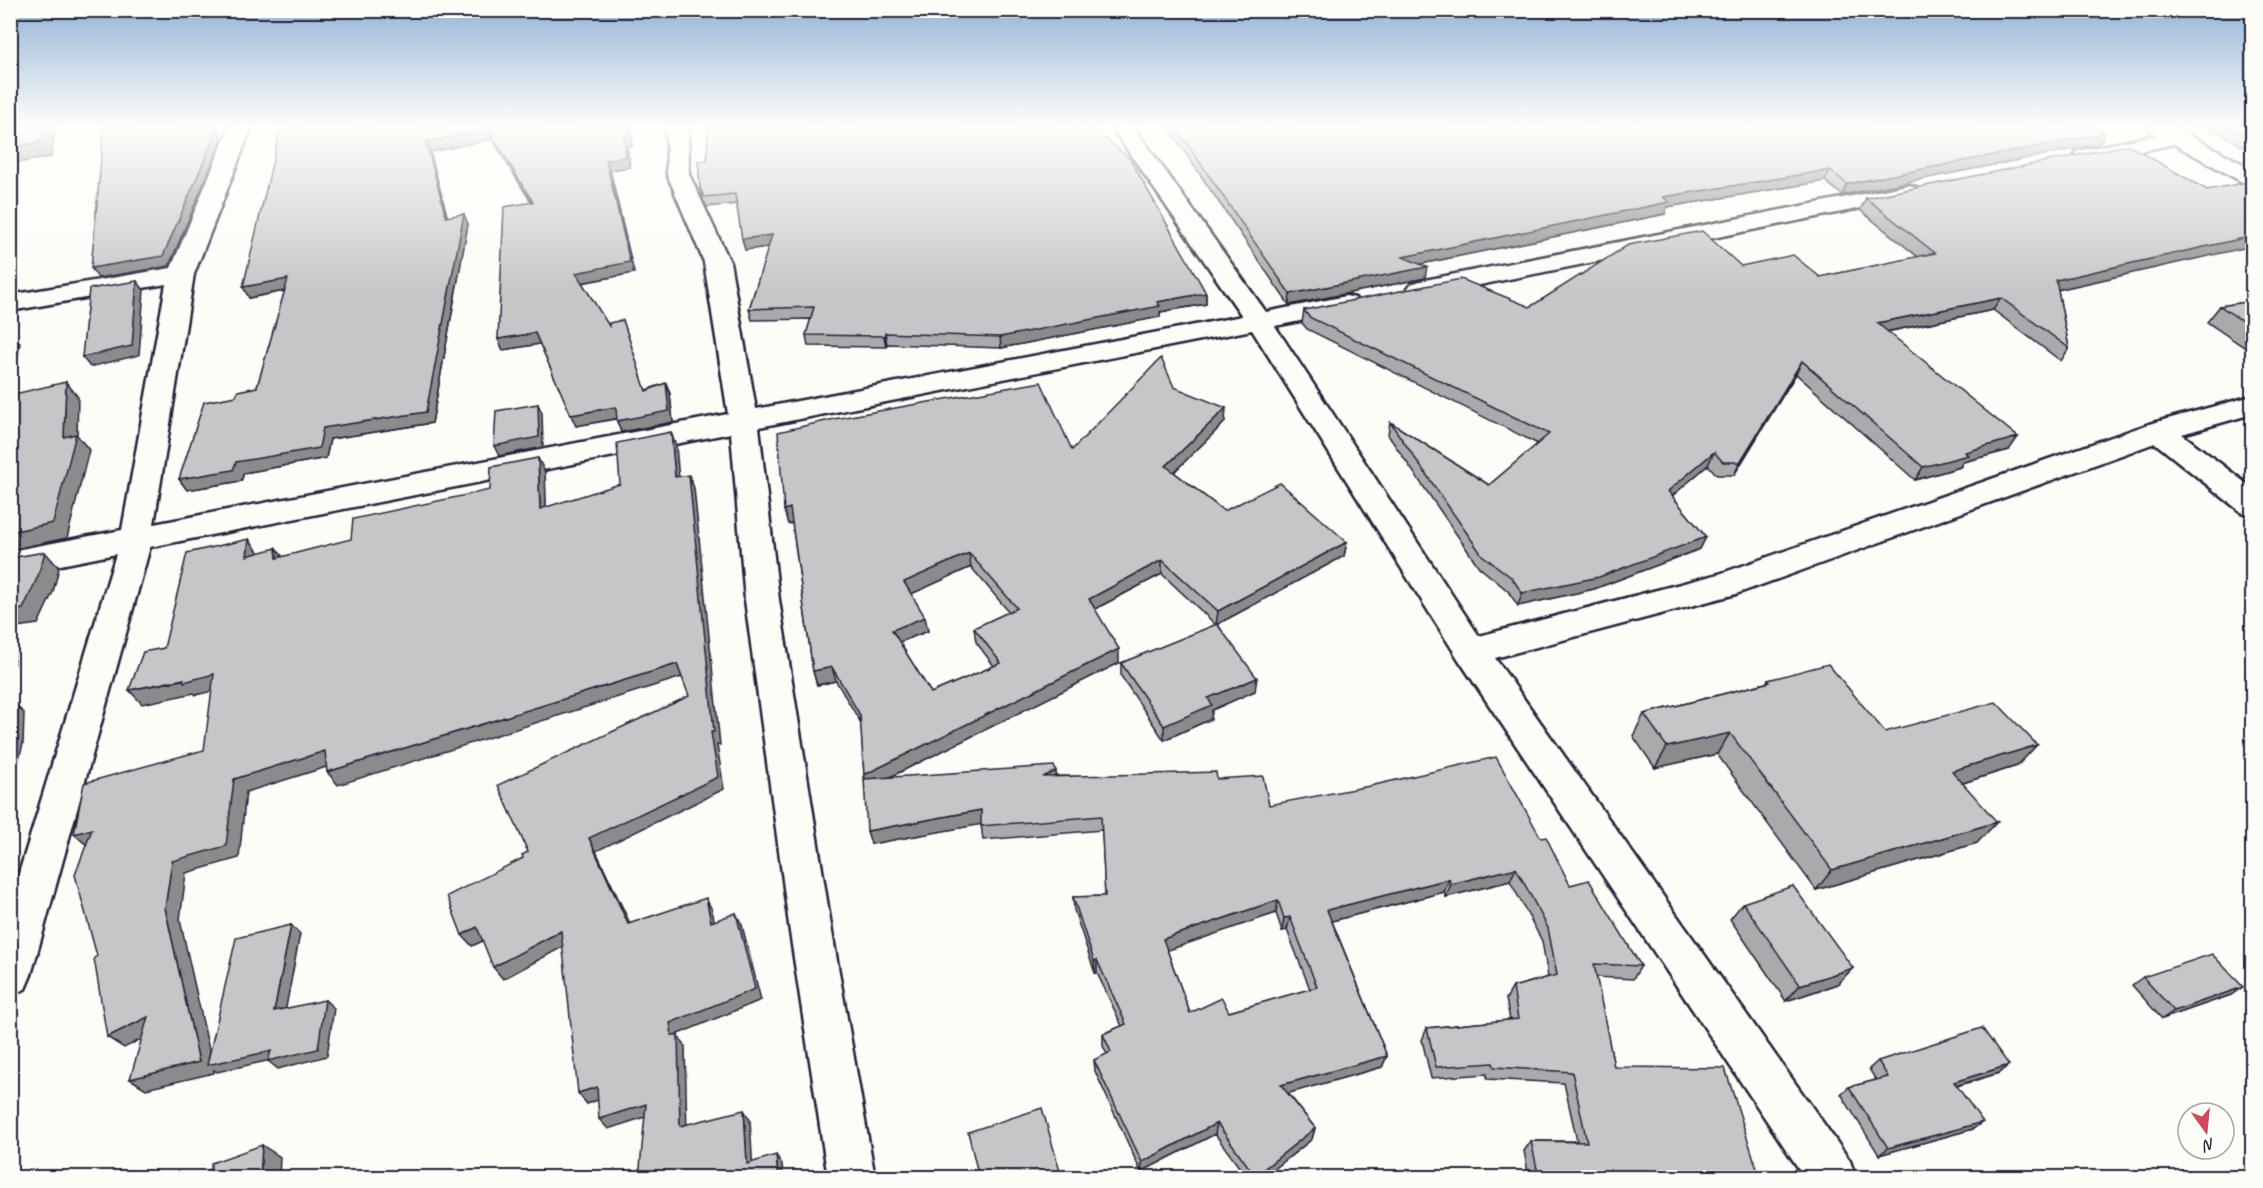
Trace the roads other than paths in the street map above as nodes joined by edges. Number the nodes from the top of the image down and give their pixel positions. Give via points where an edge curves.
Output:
1 (218, 181) edge
2 (681, 181) edge
3 (1161, 181) edge
4 (1931, 187) edge
5 (181, 274) junction
6 (10, 303) edge
7 (1259, 321) junction
8 (2253, 405) edge
9 (744, 421) junction
10 (2159, 431) junction
11 (2253, 504) edge
12 (136, 539) junction
13 (10, 563) edge
14 (1471, 651) junction
15 (10, 975) edge
16 (852, 1178) edge
17 (1833, 1178) edge

1 - 5 street
2 - 9 street via 717,261
3 - 7 street
4 - 7 street
5 - 6 street
5 - 12 street
7 - 9 street
7 - 14 street
8 - 10 street
9 - 12 street
9 - 16 street via 762,600
10 - 11 street
10 - 14 street via 1724,585
12 - 13 street
12 - 15 street
14 - 17 street

